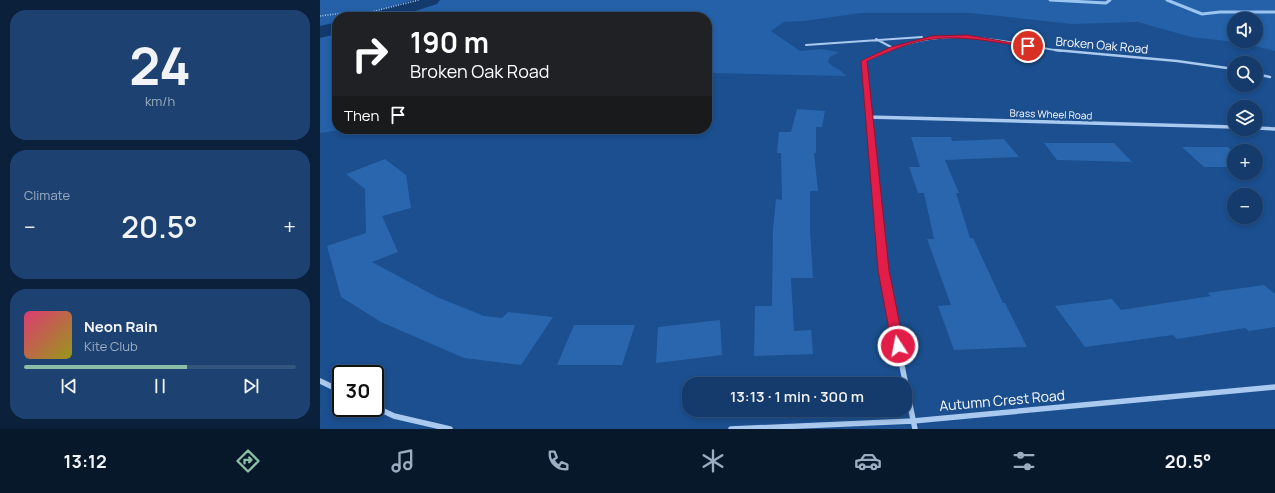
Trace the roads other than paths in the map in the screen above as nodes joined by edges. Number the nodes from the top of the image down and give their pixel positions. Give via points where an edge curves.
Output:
1 (932, 37) junction
2 (875, 39) junction
3 (806, 45) dead end
4 (893, 48) junction
5 (1227, 68) edge
6 (1263, 75) edge
7 (1270, 76) dead end
8 (868, 117) junction
9 (1227, 127) edge
10 (1263, 128) edge
11 (1275, 129) edge
12 (320, 381) edge
13 (332, 387) edge
14 (1275, 387) edge
15 (384, 411) edge
16 (912, 421) junction
17 (450, 429) edge
18 (731, 429) edge
19 (915, 429) edge

1 - 2 street
1 - 4 street, Broken Oak Road
1 - 5 street, Broken Oak Road via 983,38 1057,51 1196,62
2 - 3 street
2 - 4 street
4 - 8 street, Broken Oak Road via 864,61
6 - 7 street
8 - 9 street, Brass Wheel Road
8 - 16 street, Broken Oak Road via 883,270
10 - 11 street
12 - 13 street
14 - 16 street, Autumn Crest Road
15 - 17 street
16 - 18 street, Autumn Crest Road
16 - 19 street, Broken Oak Road

